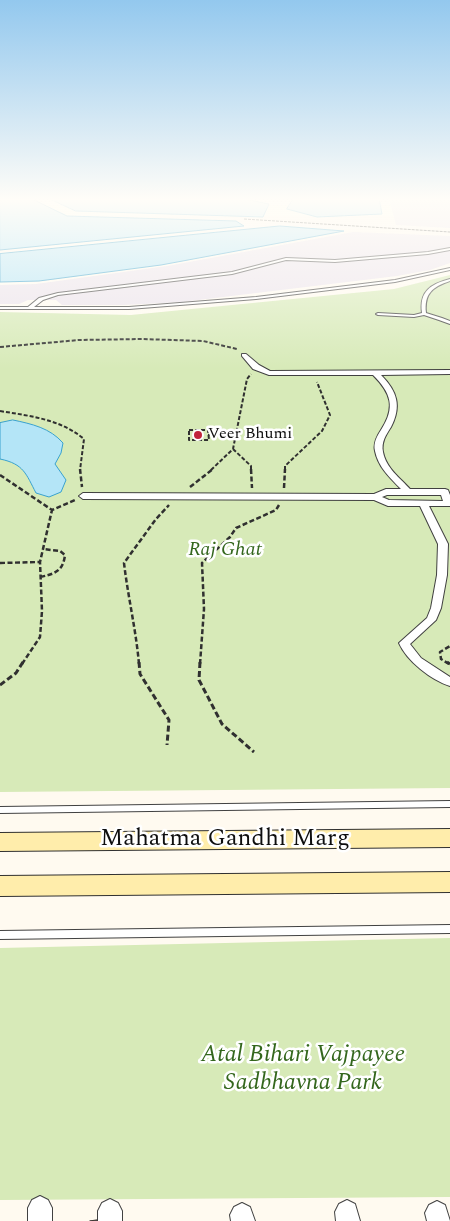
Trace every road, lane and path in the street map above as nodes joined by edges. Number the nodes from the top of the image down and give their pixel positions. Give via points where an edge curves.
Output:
1 (415, 255) edge
2 (450, 269) edge
3 (450, 280) edge
4 (0, 308) edge
5 (30, 308) junction
6 (378, 314) dead end
7 (424, 314) junction
8 (450, 323) edge
9 (0, 347) edge
10 (244, 355) joint
11 (256, 367) junction
12 (375, 372) junction
13 (450, 372) edge
14 (313, 373) junction
15 (0, 411) edge
16 (236, 434) junction
17 (208, 435) junction
18 (233, 448) junction
19 (0, 475) edge
20 (408, 492) junction
21 (83, 496) junction
22 (178, 496) junction
23 (253, 497) junction
24 (284, 497) junction
25 (375, 497) junction
26 (448, 498) edge
27 (423, 503) junction
28 (52, 510) junction
29 (43, 549) junction
30 (40, 562) junction
31 (0, 563) edge
32 (40, 577) junction
33 (450, 646) edge
34 (450, 664) edge
35 (450, 682) edge
36 (0, 685) edge
37 (167, 745) dead end
38 (254, 752) dead end
39 (450, 804) edge
40 (0, 810) edge
41 (450, 838) edge
42 (0, 842) edge
43 (450, 882) edge
44 (0, 886) edge
45 (450, 929) edge
46 (0, 935) edge

1 - 5 lane via 334,261 286,259 232,273 52,295 41,298
2 - 5 lane via 394,281 256,298 129,308
3 - 7 lane via 435,284 430,289 423,300
4 - 5 lane
6 - 7 lane
7 - 8 lane
9 - 10 path via 79,340 203,341 244,352
10 - 11 street
11 - 14 street via 268,373
11 - 16 path via 247,379
12 - 13 street
12 - 14 street
12 - 20 street via 394,396 392,416 378,443 379,453 384,465
14 - 24 path via 330,415 322,431 285,466
15 - 21 path via 46,419 74,429 84,439 80,472
16 - 17 path
16 - 18 path
17 - 17 path via 209,440 189,440 189,430 208,430
18 - 22 path via 217,466
18 - 23 path via 250,466
19 - 28 path
20 - 25 street via 386,492
20 - 26 street via 445,492
21 - 22 street
21 - 28 path
22 - 23 street
22 - 37 path via 156,519 124,563 140,674 169,720
23 - 24 street
24 - 25 street
24 - 38 path via 276,510 236,528 202,563 204,609 199,680 222,724
25 - 27 street via 388,503
26 - 27 street via 448,504
27 - 35 street via 443,544 442,575 432,620 404,643 418,661
28 - 29 path
29 - 30 path
29 - 32 path via 60,551 65,555 64,567 59,573
30 - 31 path
30 - 32 path
32 - 36 path via 40,637 16,673
33 - 34 path via 440,652 441,659
39 - 40 lane
41 - 42 main road, Mahatma Gandhi Marg
43 - 44 main road, Mahatma Gandhi Marg
45 - 46 lane

